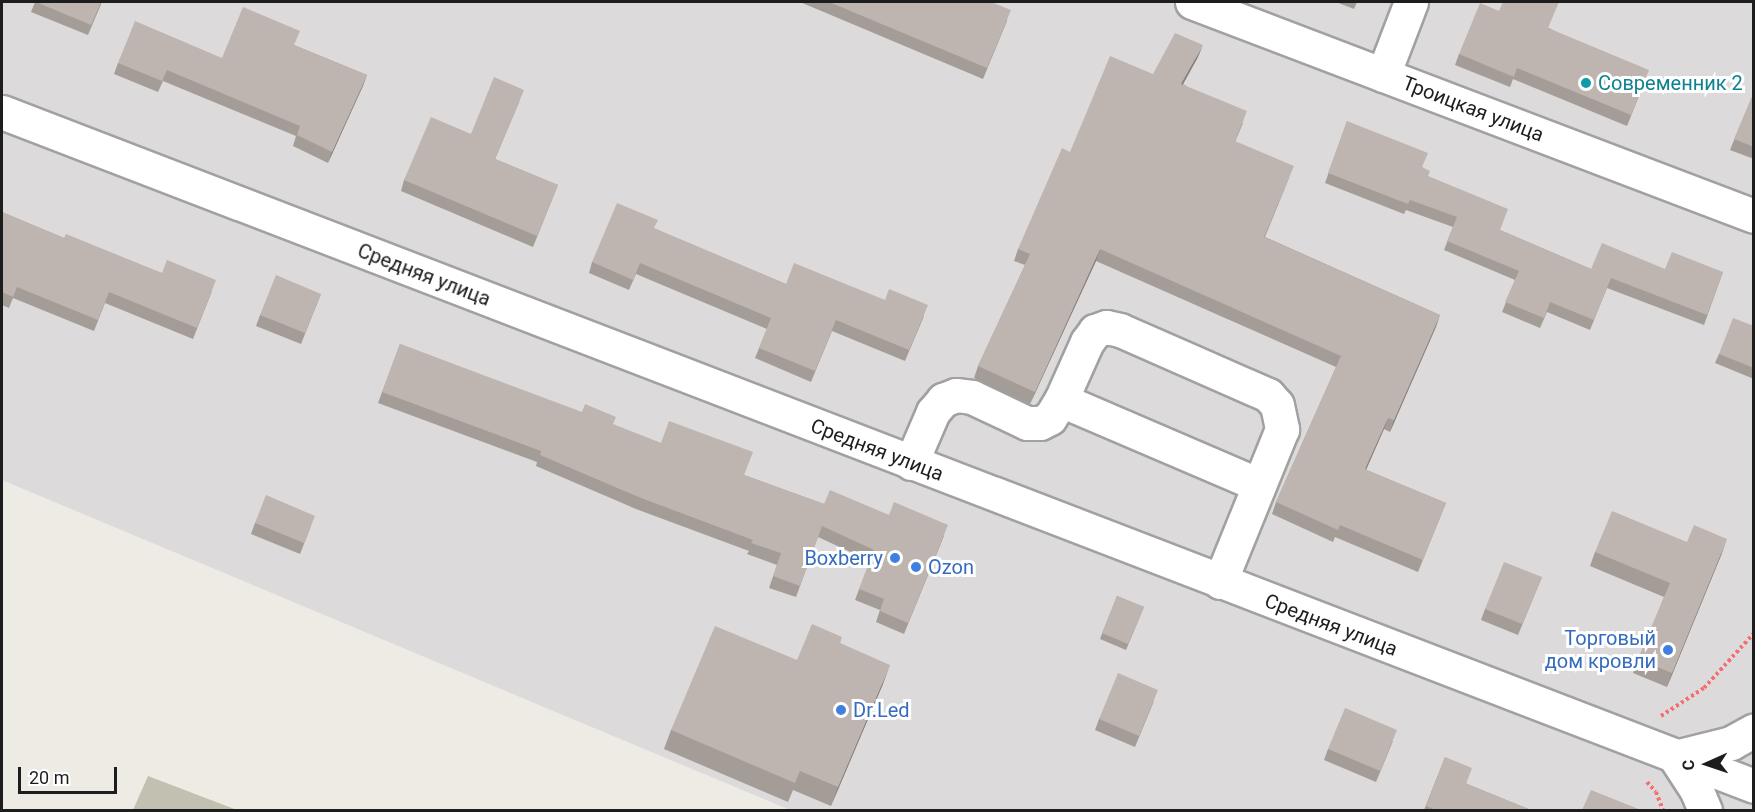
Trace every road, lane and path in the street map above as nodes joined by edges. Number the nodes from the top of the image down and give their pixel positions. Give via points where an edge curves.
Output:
1 (1192, 2) edge
2 (1411, 2) edge
3 (1383, 75) junction
4 (2, 112) edge
5 (1754, 216) edge
6 (1061, 400) junction
7 (911, 463) junction
8 (1259, 485) junction
9 (1220, 582) junction
10 (1754, 633) edge
11 (1659, 721) dead end
12 (1754, 730) edge
13 (1675, 758) junction
14 (1636, 777) dead end
15 (1754, 786) edge
16 (1663, 810) edge
17 (1705, 810) edge

1 - 3 street, Троицкая улица
2 - 3 street
3 - 5 street, Троицкая улица
4 - 7 street, Средняя улица
6 - 7 street via 1050,418 1040,423 1027,423 972,398 956,395 943,400 933,412
6 - 8 street
6 - 8 street via 1095,331 1106,327 1119,330 1268,395 1277,405 1282,429
7 - 9 street, Средняя улица
8 - 9 street
9 - 13 street, Средняя улица
10 - 11 path via 1704,688
12 - 13 street via 1731,743
13 - 15 street, Средняя улица
13 - 17 street
14 - 16 path via 1656,792

